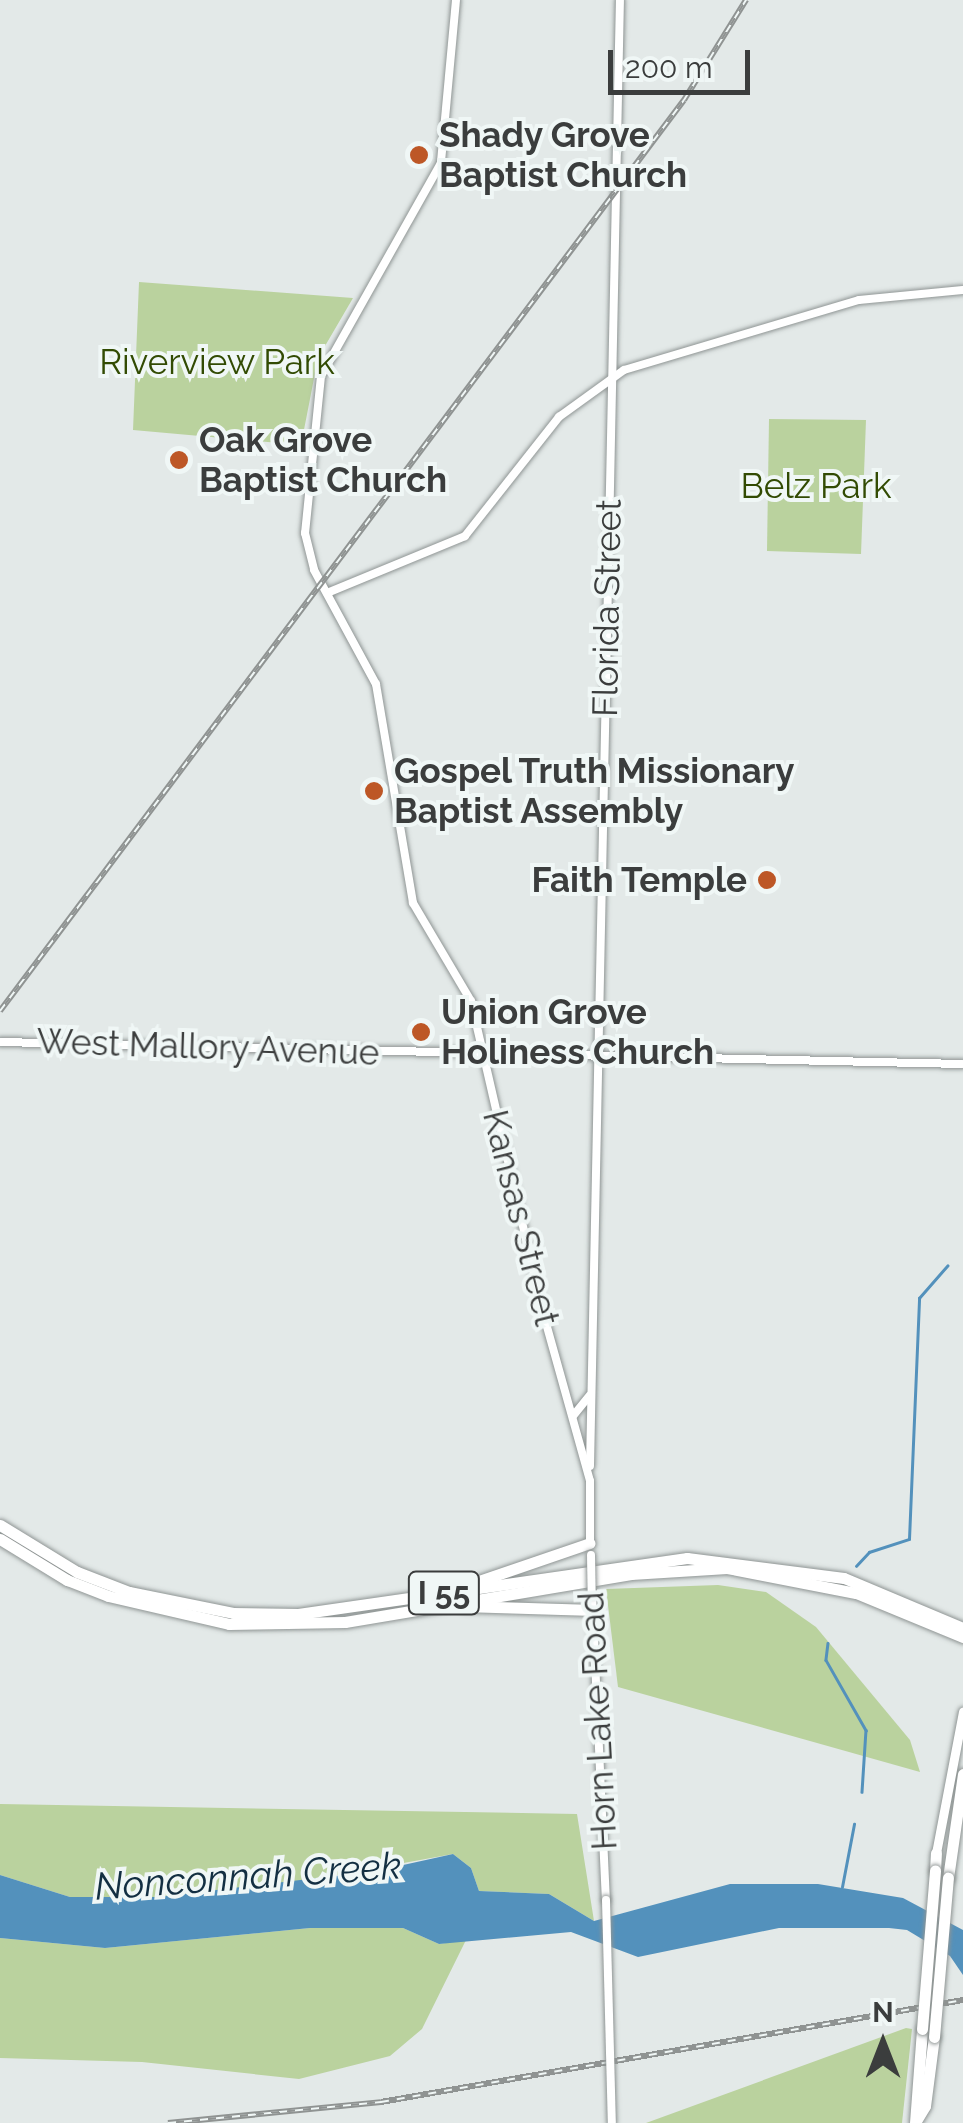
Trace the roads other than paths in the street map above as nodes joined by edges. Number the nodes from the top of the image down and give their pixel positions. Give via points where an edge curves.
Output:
1 (456, 0) edge
2 (620, 0) edge
3 (963, 290) edge
4 (611, 377) junction
5 (327, 594) junction
6 (0, 1042) edge
7 (481, 1054) junction
8 (596, 1056) junction
9 (963, 1064) edge
10 (590, 1395) junction
11 (573, 1416) junction
12 (590, 1480) junction
13 (0, 1524) edge
14 (0, 1539) edge
15 (591, 1549) junction
16 (428, 1601) junction
17 (594, 1610) junction
18 (963, 1628) edge
19 (963, 1637) edge
20 (963, 1712) edge
21 (963, 1774) edge
22 (963, 1798) edge
23 (956, 1818) junction
24 (936, 1853) joint
25 (916, 2122) edge
26 (612, 2123) edge

1 - 5 main road, Kansas Street via 439,173 330,352 314,402 304,532
2 - 4 main road, Florida Street
3 - 4 main road via 859,300
4 - 5 main road via 559,416 465,536
4 - 8 main road, Florida Street
5 - 7 main road, Kansas Street via 376,684 407,884 466,988
6 - 7 main road, West Mallory Avenue
7 - 8 main road, West Mallory Avenue
7 - 11 main road, Kansas Street
8 - 9 main road, West Mallory Avenue
8 - 10 main road, Florida Street
10 - 11 main road
10 - 12 main road, Florida Street
11 - 12 main road, Kansas Street
12 - 15 main road, Kansas Street
13 - 16 highway, I 55 via 77,1572 204,1610 298,1614
14 - 16 highway, I 55 via 67,1580 173,1616 285,1627
15 - 16 highway
15 - 17 main road, Horn Lake Road, bridge
16 - 17 highway
16 - 18 highway, I 55 via 638,1562 738,1560 844,1578
16 - 19 highway, I 55 via 727,1568 856,1593
17 - 26 main road, Horn Lake Road, bridge
20 - 24 main road
21 - 23 highway
22 - 23 highway
23 - 25 highway, bridge via 925,2106
24 - 25 highway, bridge

